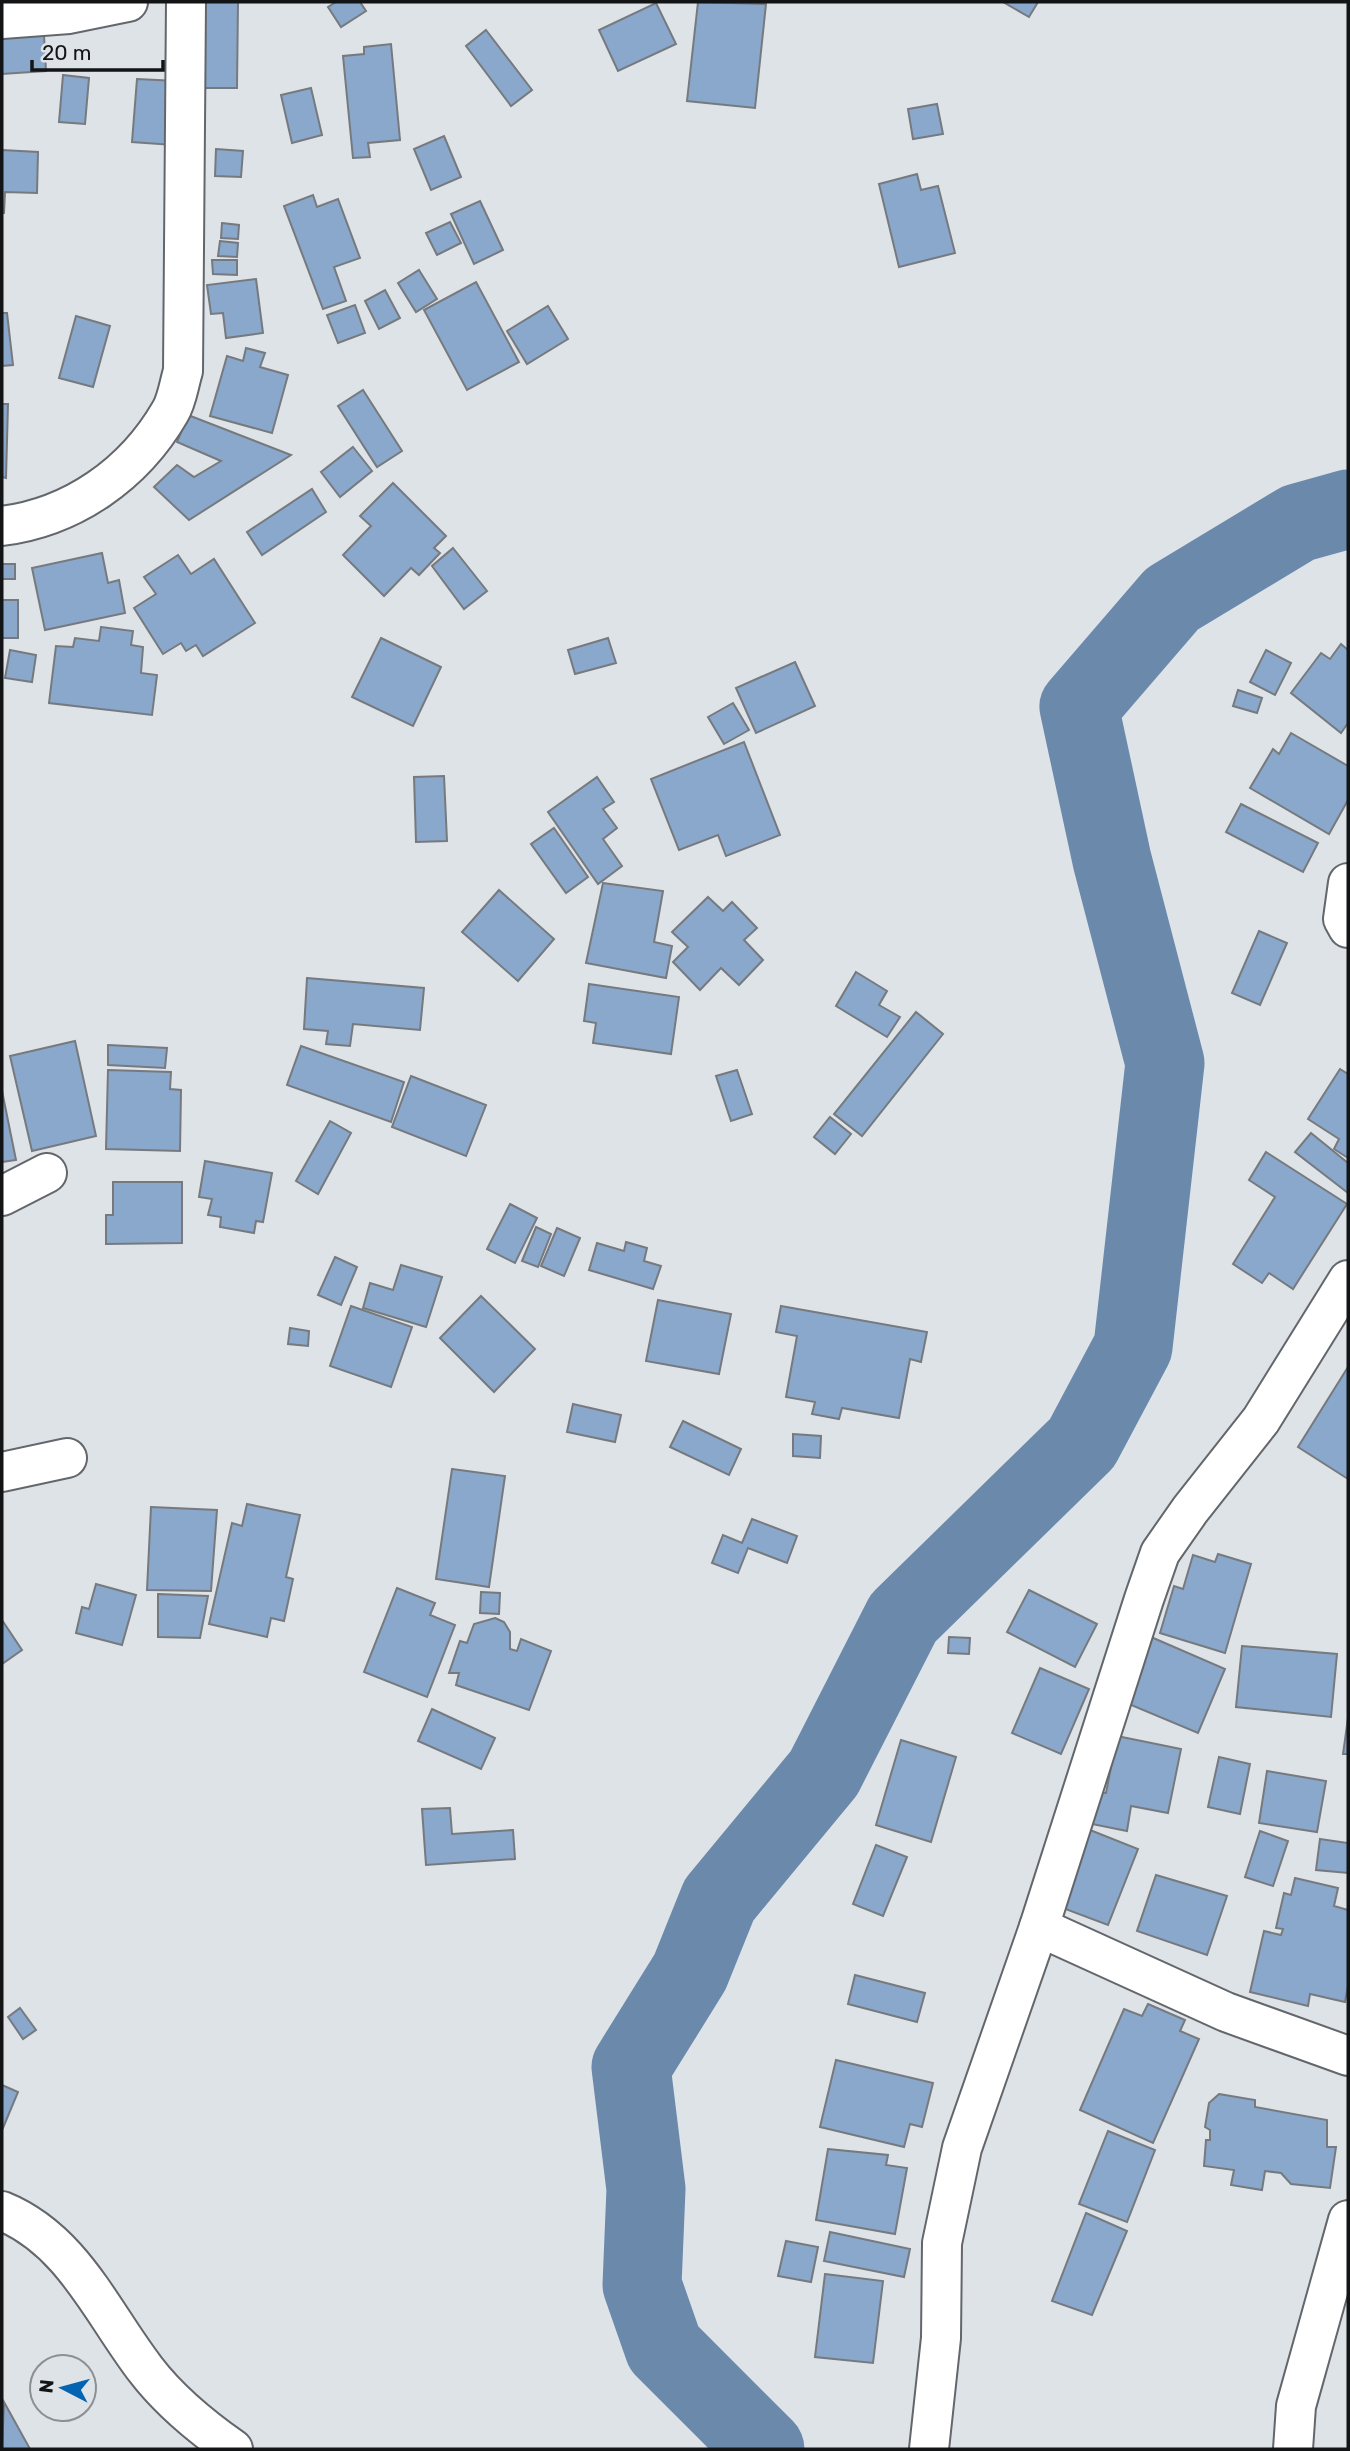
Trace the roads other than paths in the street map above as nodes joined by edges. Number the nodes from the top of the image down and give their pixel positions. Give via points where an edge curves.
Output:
1 (128, 2) edge
2 (186, 2) edge
3 (2, 19) edge
4 (2, 526) edge
5 (1348, 868) edge
6 (1348, 928) edge
7 (47, 1173) dead end
8 (2, 1196) edge
9 (1343, 1296) edge
10 (67, 1458) dead end
11 (2, 1472) edge
12 (1040, 1927) junction
13 (1348, 2056) edge
14 (2, 2211) edge
15 (1348, 2220) edge
16 (233, 2449) edge
17 (929, 2449) edge
18 (1293, 2449) edge

1 - 3 street via 69,14
2 - 4 street via 183,371 171,411 130,465 95,494 50,514
5 - 6 street via 1343,919
7 - 8 street
9 - 12 street via 1261,1420 1160,1553
10 - 11 street
12 - 13 street via 1226,2012
12 - 17 street via 962,2148 942,2243 941,2337
14 - 16 street via 39,2230 109,2311 147,2371 211,2434
15 - 18 street via 1296,2406

